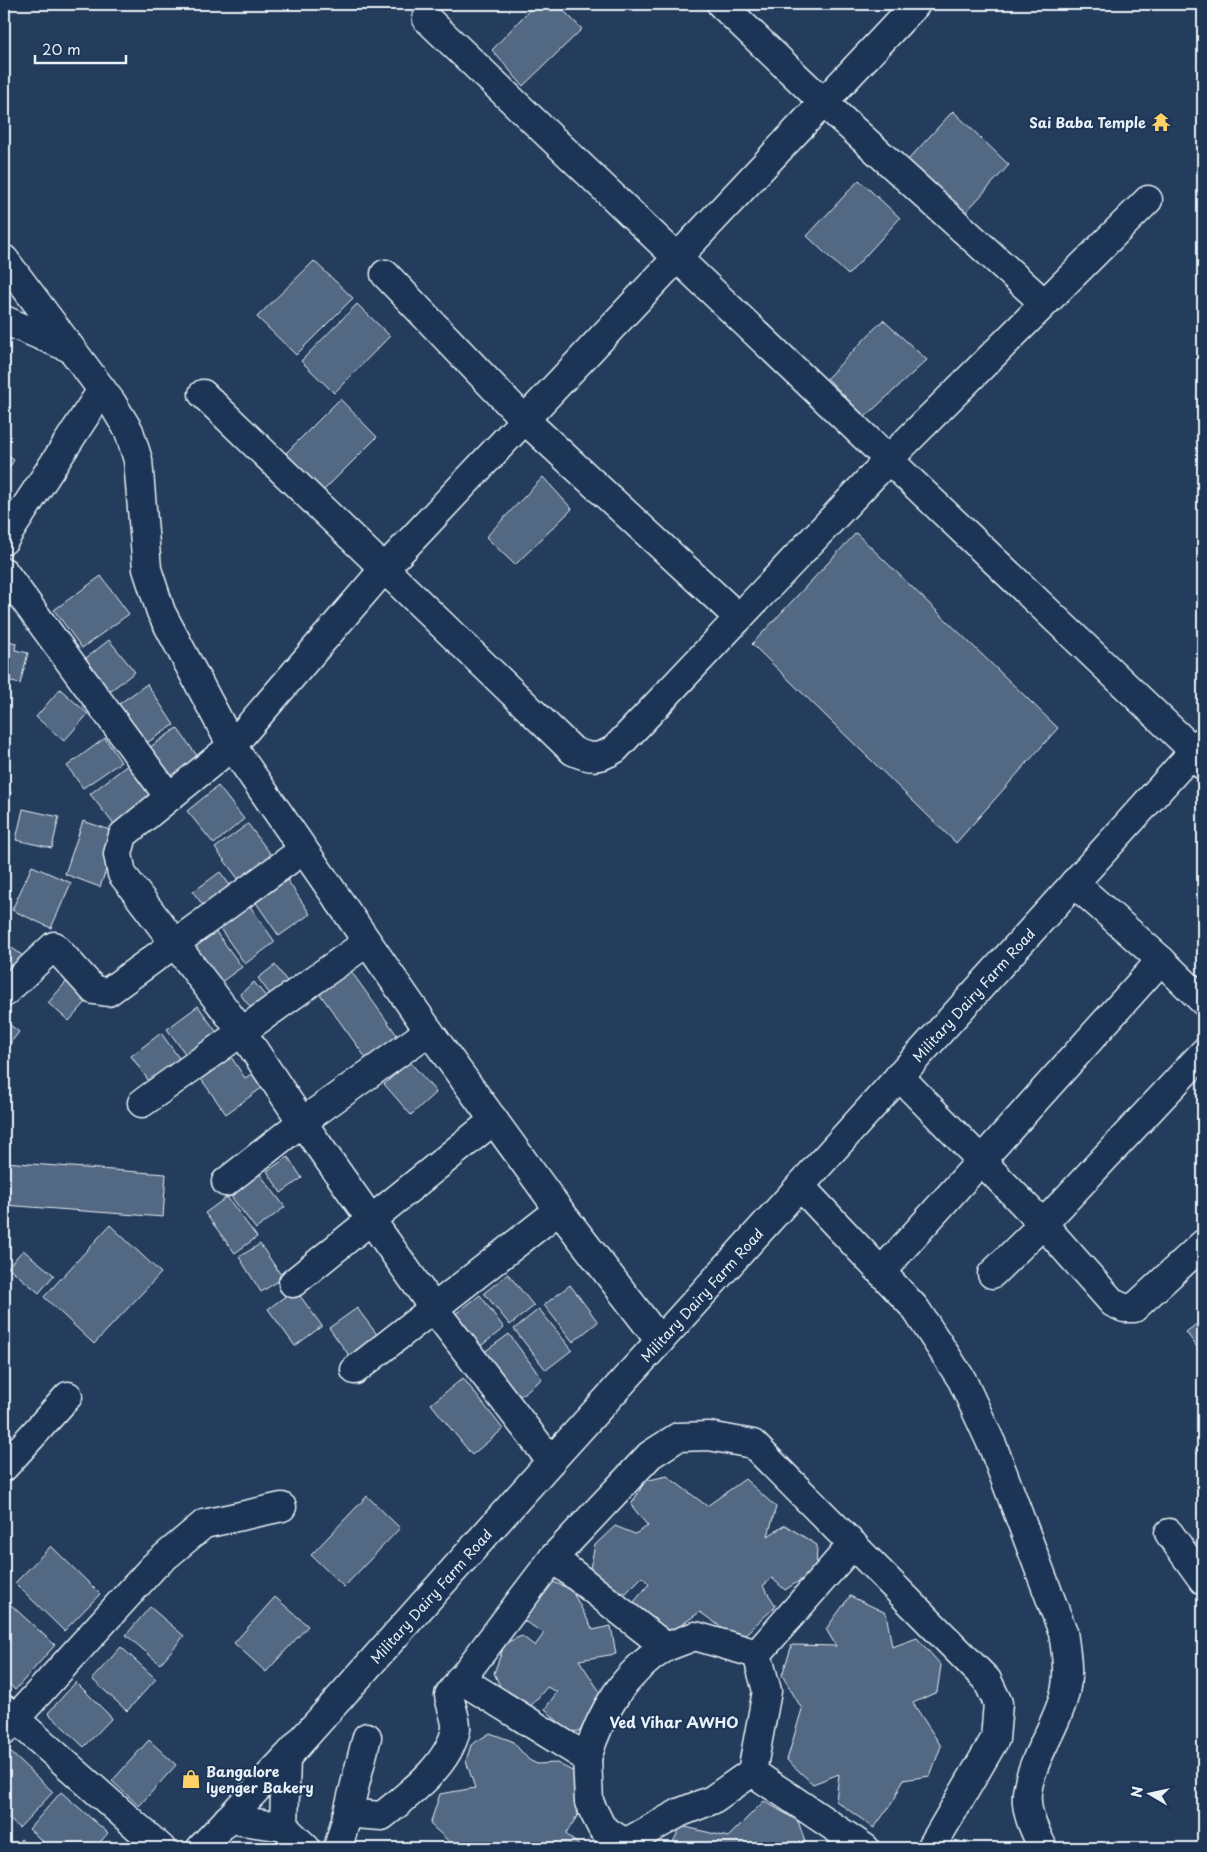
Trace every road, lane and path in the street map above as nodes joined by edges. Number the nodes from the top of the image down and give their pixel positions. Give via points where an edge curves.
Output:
1 (721, 4) edge
2 (916, 4) edge
3 (428, 19) dead end
4 (823, 102) junction
5 (1148, 200) dead end
6 (677, 257) junction
7 (4, 259) edge
8 (384, 274) dead end
9 (1044, 303) junction
10 (4, 320) edge
11 (70, 348) junction
12 (102, 390) junction
13 (202, 394) dead end
14 (524, 419) junction
15 (889, 459) junction
16 (4, 540) edge
17 (384, 569) junction
18 (5, 580) edge
19 (739, 618) junction
20 (232, 746) junction
21 (1200, 752) edge
22 (169, 798) junction
23 (302, 850) junction
24 (1074, 883) junction
25 (174, 943) junction
26 (366, 943) junction
27 (1161, 960) junction
28 (4, 993) edge
29 (1203, 1001) edge
30 (429, 1031) junction
31 (242, 1032) junction
32 (1203, 1053) edge
33 (899, 1076) junction
34 (142, 1103) dead end
35 (494, 1120) junction
36 (302, 1122) junction
37 (982, 1162) junction
38 (226, 1182) dead end
39 (801, 1187) junction
40 (559, 1210) junction
41 (370, 1220) junction
42 (1043, 1224) junction
43 (1203, 1244) edge
44 (881, 1272) junction
45 (992, 1274) dead end
46 (293, 1283) dead end
47 (434, 1309) junction
48 (660, 1341) junction
49 (355, 1370) dead end
50 (68, 1396) dead end
51 (551, 1461) junction
52 (4, 1466) edge
53 (282, 1507) dead end
54 (1169, 1533) dead end
55 (853, 1544) junction
56 (553, 1558) junction
57 (1203, 1580) edge
58 (666, 1647) junction
59 (757, 1654) junction
60 (460, 1679) junction
61 (7, 1720) edge
62 (367, 1737) dead end
63 (286, 1758) junction
64 (588, 1758) junction
65 (752, 1772) junction
66 (348, 1816) junction
67 (228, 1819) junction
68 (284, 1827) junction
69 (624, 1846) edge
70 (161, 1848) edge
71 (201, 1848) edge
72 (306, 1848) edge
73 (338, 1848) edge
74 (865, 1848) edge
75 (931, 1848) edge
76 (1043, 1848) edge

1 - 4 street
2 - 4 street
3 - 6 street
4 - 6 street
4 - 9 street
5 - 9 street
6 - 14 street
6 - 15 street
7 - 11 street
8 - 14 street
9 - 15 street
10 - 11 street
11 - 12 street
12 - 16 street
12 - 20 street via 129,431 138,460 147,568 161,612
13 - 17 street
14 - 17 street
14 - 19 street
15 - 19 street
15 - 21 street
17 - 19 street via 573,752 588,758 602,757 615,749
17 - 20 street
18 - 22 street
20 - 22 street
20 - 23 street
21 - 24 street, Military Dairy Farm Road
22 - 25 street via 123,835 118,854 122,874
23 - 25 street
23 - 26 street
24 - 27 street
24 - 33 street, Military Dairy Farm Road
25 - 28 street via 108,992 94,990 54,946
25 - 31 street
26 - 30 street
26 - 31 street
27 - 29 street
27 - 37 street
30 - 35 street
30 - 36 street
31 - 34 street
31 - 36 street
32 - 42 street
33 - 37 street
33 - 39 street, Military Dairy Farm Road
35 - 40 street
35 - 41 street
36 - 38 street
36 - 41 street
37 - 42 street
37 - 44 street
39 - 44 street
39 - 48 street, Military Dairy Farm Road
40 - 47 street
40 - 48 street
41 - 46 street
41 - 47 street
42 - 43 street via 1113,1303 1124,1308 1134,1308
42 - 45 street
44 - 76 street via 915,1308 962,1380 993,1448 1063,1632 1068,1664 1064,1696 1027,1794 1029,1816
47 - 49 street
47 - 51 street
48 - 51 street, Military Dairy Farm Road
50 - 52 street
51 - 63 street, Military Dairy Farm Road
53 - 61 street via 204,1524 154,1566
54 - 57 street
55 - 56 street via 753,1444 709,1436 678,1437 650,1455
55 - 59 street
55 - 75 street via 987,1680 998,1703 996,1739
56 - 58 street
56 - 60 street
58 - 59 street via 695,1636
58 - 64 street via 645,1660 611,1701 596,1728
59 - 65 street via 767,1691
60 - 64 street
60 - 66 street via 449,1695 456,1727 448,1750 433,1769 382,1816
61 - 70 street
62 - 66 street
63 - 67 street, Military Dairy Farm Road
63 - 68 street
64 - 69 street via 589,1802 602,1828
65 - 69 street via 712,1800 681,1812
65 - 74 street
66 - 73 street
67 - 68 street
67 - 71 street, Military Dairy Farm Road
68 - 72 street

